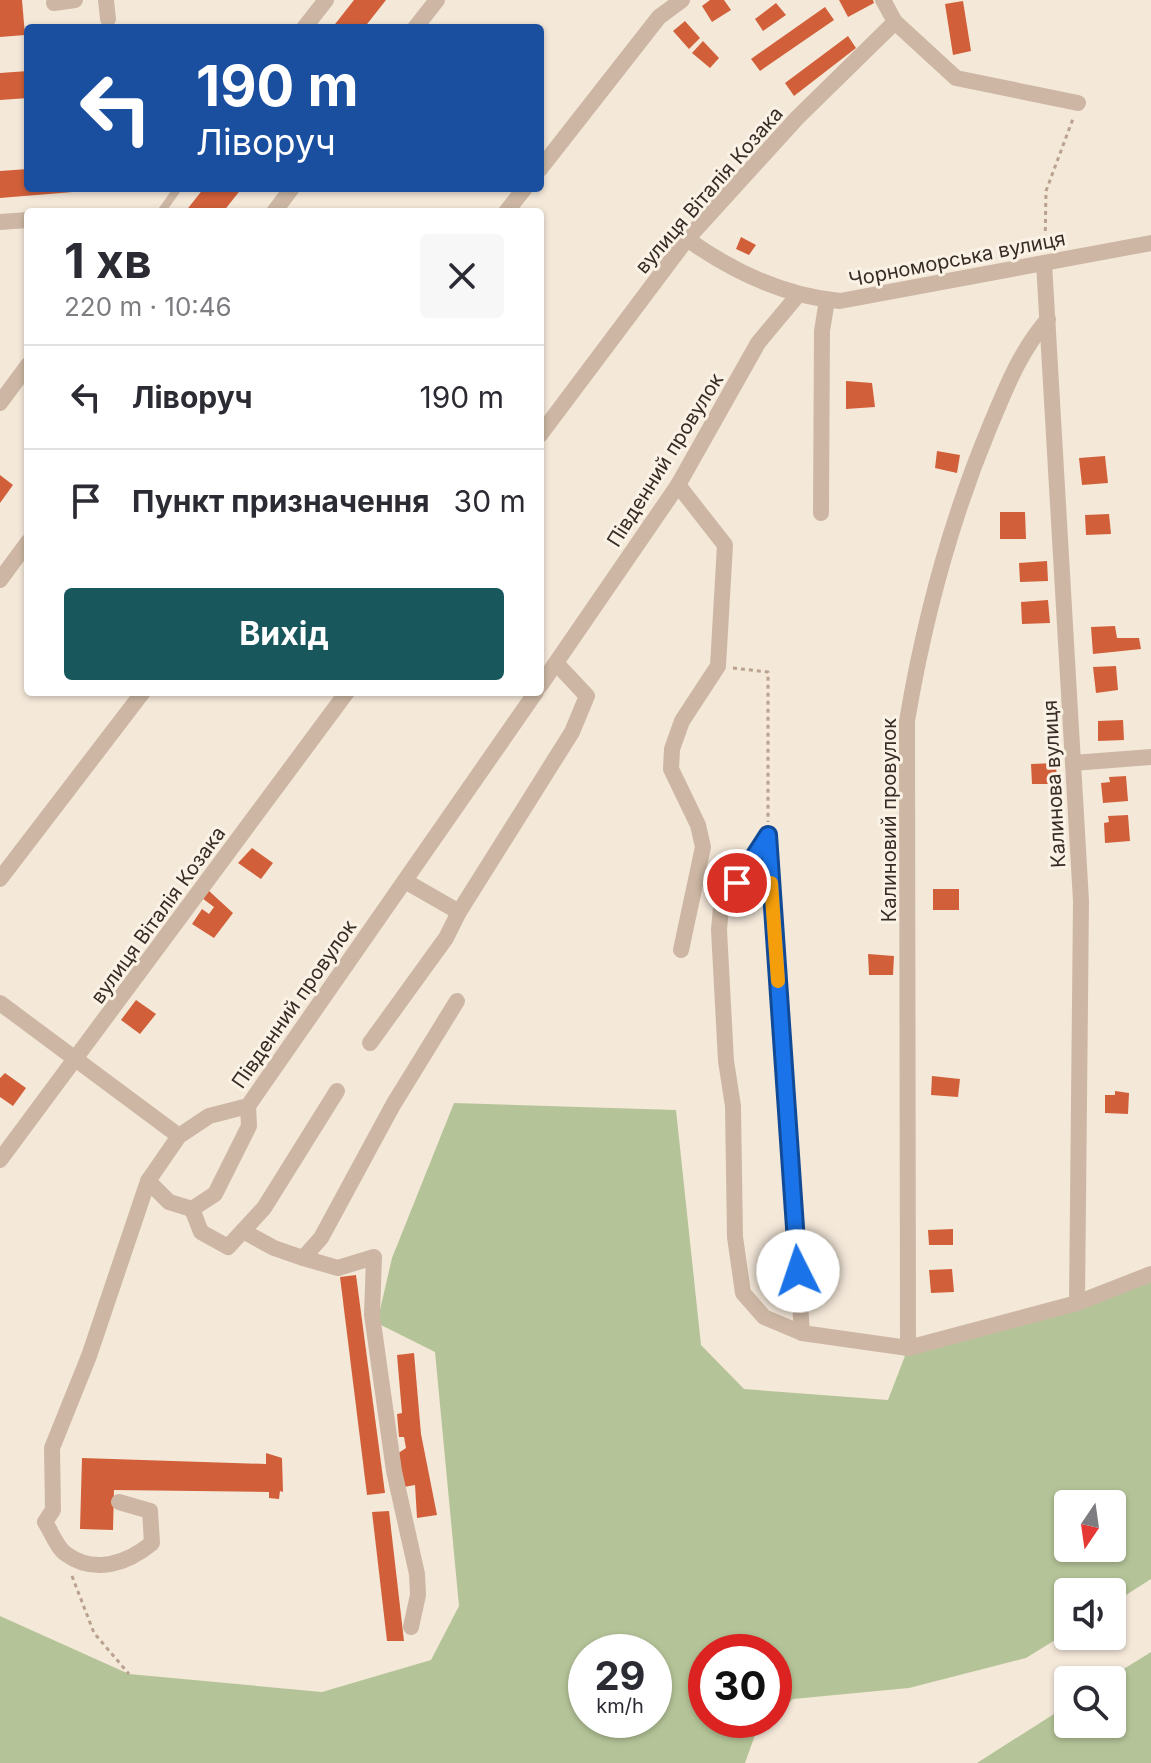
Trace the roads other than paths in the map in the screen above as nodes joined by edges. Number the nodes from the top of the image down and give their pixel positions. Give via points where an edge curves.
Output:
1 (75, 0) edge
2 (106, 0) edge
3 (326, 0) edge
4 (437, 0) edge
5 (682, 0) edge
6 (883, 0) edge
7 (54, 3) dead end
8 (108, 19) dead end
9 (895, 22) junction
10 (307, 24) edge
11 (418, 24) edge
12 (1078, 103) road end
13 (544, 164) edge
14 (522, 192) edge
15 (509, 208) edge
16 (24, 220) edge
17 (0, 222) edge
18 (687, 239) junction
19 (1151, 243) edge
20 (1044, 263) junction
21 (798, 295) junction
22 (827, 300) junction
23 (1048, 319) junction
24 (24, 370) edge
25 (0, 403) edge
26 (544, 430) edge
27 (678, 485) junction
28 (821, 513) dead end
29 (24, 547) edge
30 (0, 580) edge
31 (556, 663) junction
32 (544, 680) edge
33 (140, 696) edge
34 (344, 696) edge
35 (533, 696) edge
36 (1151, 757) edge
37 (1073, 763) junction
38 (0, 879) edge
39 (405, 881) junction
40 (459, 912) junction
41 (681, 950) dead end
42 (457, 1001) dead end
43 (0, 1003) edge
44 (370, 1043) dead end
45 (76, 1060) junction
46 (337, 1091) dead end
47 (248, 1106) junction
48 (179, 1136) junction
49 (0, 1160) edge
50 (148, 1181) junction
51 (192, 1209) junction
52 (243, 1231) junction
53 (303, 1258) junction
54 (1151, 1274) edge
55 (1077, 1303) junction
56 (802, 1333) junction
57 (908, 1348) junction
58 (119, 1502) dead end
59 (411, 1627) dead end

1 - 7 street
2 - 8 street
3 - 10 street
4 - 11 street
5 - 13 street via 659,17
6 - 9 street
9 - 12 street via 956,78
9 - 18 street, вулиця Віталія Козака via 797,118
14 - 15 street
16 - 17 street
18 - 21 street, Чорноморська вулиця via 721,263
18 - 26 street, вулиця Віталія Козака
19 - 20 street, Чорноморська вулиця
20 - 22 street, Чорноморська вулиця
20 - 23 street, Калинова вулиця
21 - 22 street, Чорноморська вулиця
21 - 27 street, Південний провулок via 758,343
22 - 28 street via 822,331
23 - 37 street, Калинова вулиця
23 - 57 street, Калиновий провулок via 1022,350 968,479 923,627 907,721
24 - 25 street
27 - 31 street, Південний провулок
27 - 41 street via 725,545 718,666 682,721 672,749 671,769 703,847
29 - 30 street
31 - 32 street, Південний провулок
31 - 40 street via 587,696 572,732
33 - 38 street
34 - 45 street, вулиця Віталія Козака
35 - 39 street, Південний провулок
36 - 37 street
37 - 55 street, Калинова вулиця via 1081,901
39 - 40 street
39 - 47 street, Південний провулок
40 - 44 street
42 - 53 street via 321,1238
43 - 45 street
45 - 48 street
45 - 49 street, вулиця Віталія Козака
46 - 52 street via 264,1208
47 - 48 street, Південний провулок via 209,1116
47 - 51 street via 249,1126 215,1194
48 - 50 street, Південний провулок
50 - 51 street via 169,1202
50 - 58 street, Південний провулок via 52,1448 53,1510 45,1522 64,1554 92,1565 129,1562 152,1543 150,1511
51 - 52 street via 201,1232 228,1247
52 - 53 street
53 - 59 street via 338,1268 374,1257 372,1315 394,1471 417,1574
54 - 55 street
55 - 57 street
56 - 56 street via 768,835 721,907 719,930 733,1106 735,1237 743,1293 764,1317
56 - 57 street

